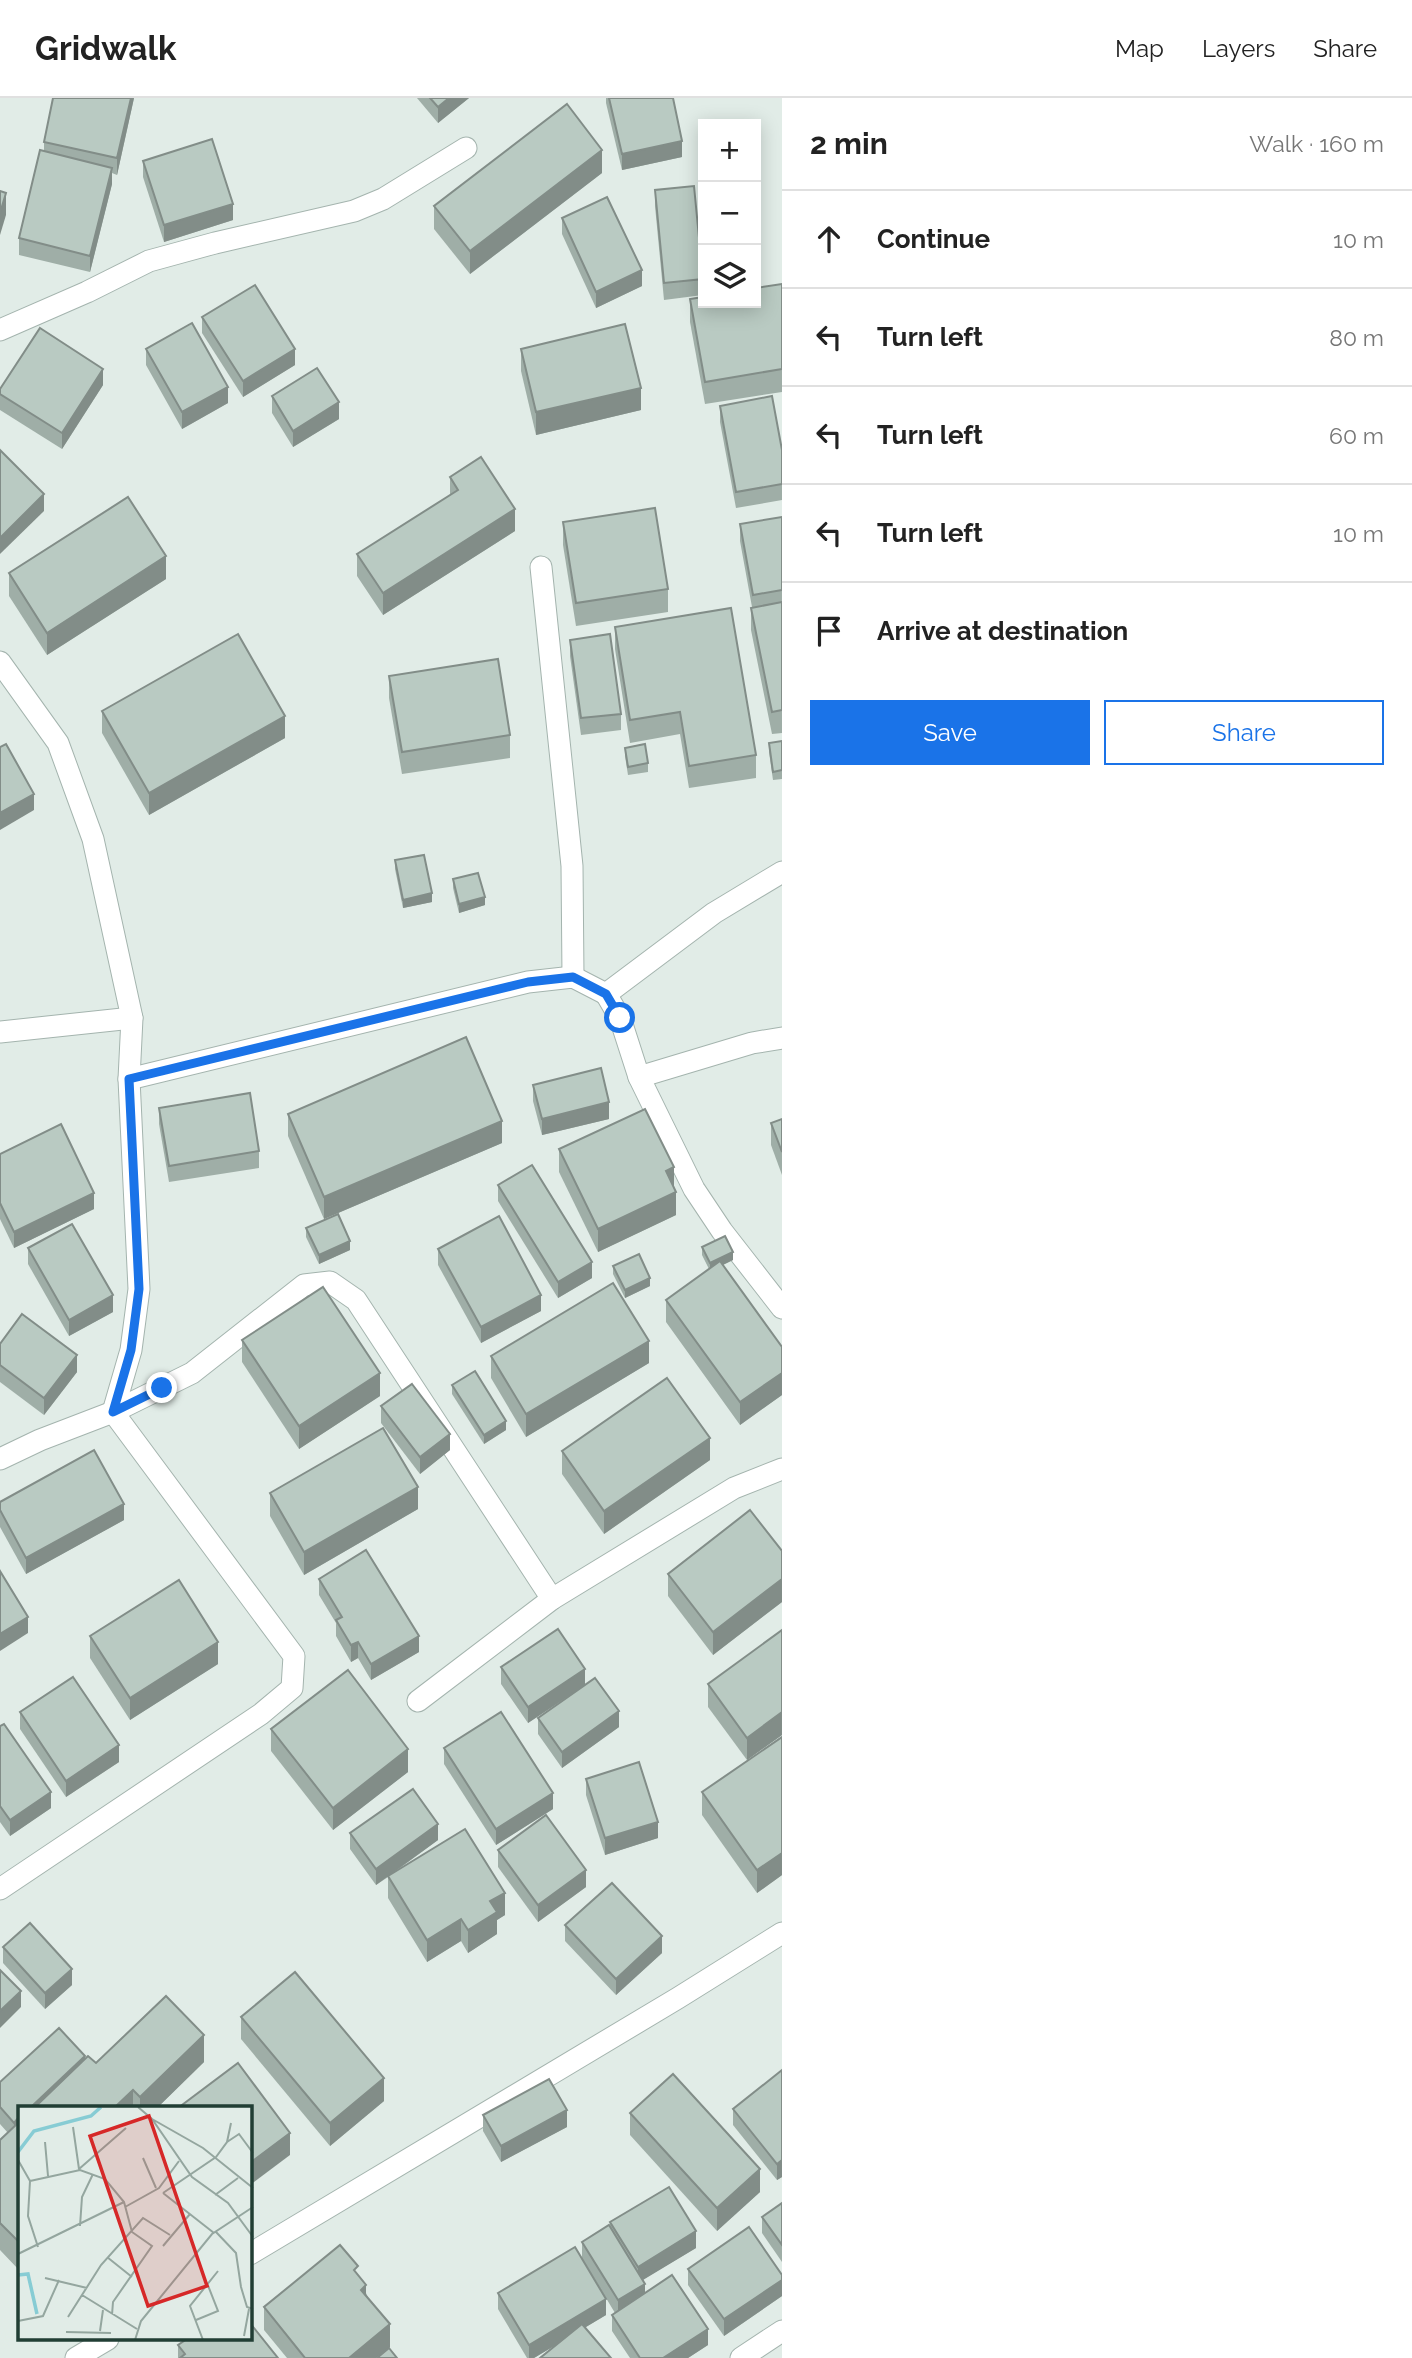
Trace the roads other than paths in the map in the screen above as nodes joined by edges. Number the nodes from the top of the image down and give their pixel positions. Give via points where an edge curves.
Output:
1 (466, 148) dead end
2 (0, 330) edge
3 (541, 567) dead end
4 (0, 662) edge
5 (782, 872) edge
6 (573, 977) junction
7 (606, 994) junction
8 (132, 1018) junction
9 (0, 1032) edge
10 (782, 1038) edge
11 (639, 1077) junction
12 (129, 1079) junction
13 (782, 1308) edge
14 (113, 1412) junction
15 (0, 1459) edge
16 (782, 1469) edge
17 (552, 1599) junction
18 (418, 1701) dead end
19 (0, 1889) edge
20 (782, 1933) edge
21 (252, 2253) edge
22 (782, 2331) edge
23 (106, 2340) edge
24 (75, 2358) edge
25 (741, 2358) edge

1 - 2 street via 383,199 354,211 149,261
3 - 6 street via 572,866
4 - 8 street via 58,744 93,839
5 - 7 street via 714,913
6 - 7 street
6 - 12 street via 528,982
7 - 11 street via 620,1018
8 - 9 street
8 - 12 street
10 - 11 street
11 - 13 street via 694,1189
12 - 14 street via 139,1289 131,1350
14 - 15 street
14 - 17 street via 192,1373 304,1285 330,1282 356,1300
14 - 19 street via 294,1656 292,1688 261,1714
16 - 17 street via 734,1488
17 - 18 street
20 - 21 street
22 - 25 street
23 - 24 street

